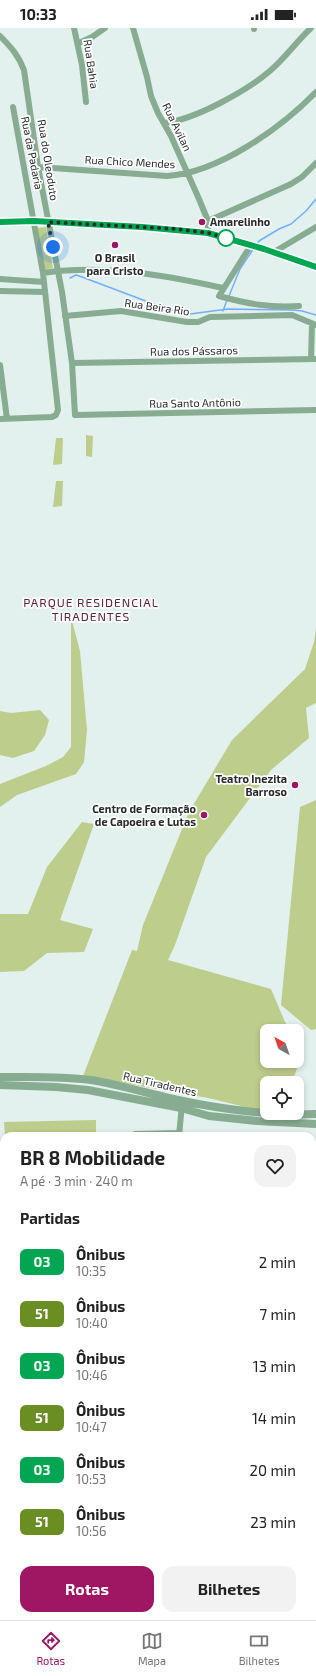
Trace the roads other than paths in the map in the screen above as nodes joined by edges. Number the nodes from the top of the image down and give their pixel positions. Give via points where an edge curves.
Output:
1 (74, 28) edge
2 (105, 28) edge
3 (133, 28) edge
4 (311, 28) edge
5 (0, 36) edge
6 (79, 43) junction
7 (316, 92) edge
8 (86, 102) dead end
9 (13, 107) dead end
10 (164, 123) junction
11 (316, 163) edge
12 (38, 167) junction
13 (188, 174) junction
14 (34, 221) junction
15 (208, 221) junction
16 (0, 222) edge
17 (48, 222) junction
18 (316, 227) edge
19 (208, 233) junction
20 (253, 245) junction
21 (274, 252) junction
22 (316, 267) edge
23 (58, 271) junction
24 (43, 273) junction
25 (0, 279) edge
26 (44, 282) junction
27 (223, 288) junction
28 (0, 291) edge
29 (45, 292) junction
30 (299, 306) dead end
31 (65, 316) junction
32 (314, 325) edge
33 (314, 359) edge
34 (72, 363) junction
35 (0, 365) edge
36 (2, 388) edge
37 (316, 410) edge
38 (75, 414) joint
39 (3, 419) edge
40 (0, 1077) edge
41 (23, 1077) junction
42 (88, 1080) junction
43 (0, 1085) edge
44 (20, 1086) junction
45 (126, 1088) junction
46 (84, 1089) junction
47 (124, 1097) junction
48 (182, 1105) junction
49 (316, 1114) edge
50 (304, 1115) edge
51 (260, 1116) edge
52 (286, 1120) edge
53 (316, 1124) edge
54 (179, 1132) edge

1 - 6 street, Rua Bahia
2 - 6 street
3 - 10 street, Rua Avilan via 150,96
4 - 10 street via 272,70 238,94 188,118
5 - 12 street, Rua do Oleoduto via 20,58 24,70
6 - 8 street, Rua Bahia
7 - 13 street, Rua Chico Mendes via 287,119 261,138 227,157
9 - 14 street, Rua da Padaria
10 - 13 street, Rua Avilan
11 - 15 street via 291,184
12 - 13 street, Rua Chico Mendes via 167,176
12 - 17 street, Rua do Oleoduto
13 - 15 street, Rua Avilan
14 - 16 street
14 - 17 street
14 - 24 street, Rua da Padaria
15 - 19 street, Rua Avilan
17 - 19 street
17 - 23 street, Rua do Oleoduto
18 - 21 street
19 - 20 street
20 - 21 street
20 - 27 street
21 - 22 street
23 - 24 street
23 - 27 street via 90,269 152,274
23 - 31 street, Rua do Oleoduto
24 - 26 street
25 - 26 street
26 - 29 street
27 - 30 street via 221,297 275,307
28 - 29 street
29 - 39 street via 58,410 56,415 51,417
31 - 32 street, Rua Beira Rio via 120,311 198,322 210,317 292,316
31 - 34 street, Rua do Oleoduto
32 - 33 street
33 - 34 street, Rua dos Pássaros
34 - 38 street, Rua do Oleoduto
35 - 36 street
36 - 39 street
37 - 38 street, Rua Santo Antônio
40 - 41 street, Rua Tiradentes
41 - 42 street, Rua Tiradentes
41 - 44 street
42 - 45 street, Rua Tiradentes
42 - 46 street
43 - 44 street, Rua Tiradentes
44 - 46 street, Rua Tiradentes
45 - 47 street
45 - 48 street, Rua Tiradentes
46 - 47 street, Rua Tiradentes
47 - 48 street, Rua Tiradentes
48 - 51 street, Rua Tiradentes
48 - 54 street
49 - 50 street, Rua Tiradentes
52 - 53 street, Rua Tiradentes

